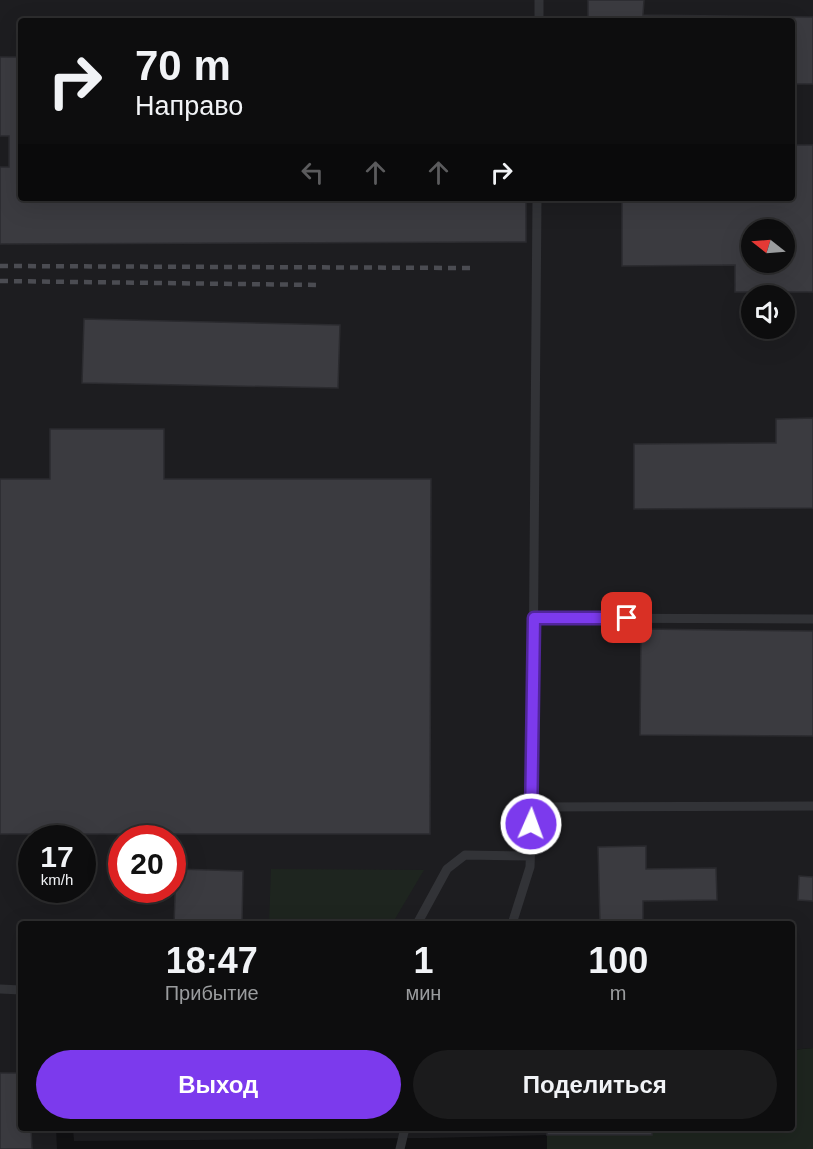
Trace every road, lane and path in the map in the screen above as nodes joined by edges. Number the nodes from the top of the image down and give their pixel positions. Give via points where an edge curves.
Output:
1 (539, 0) edge
2 (539, 18) edge
3 (537, 201) edge
4 (534, 618) junction
5 (813, 619) edge
6 (813, 806) edge
7 (532, 807) junction
8 (530, 856) junction
9 (419, 921) edge
10 (513, 921) edge
11 (0, 989) edge
12 (18, 990) edge
13 (404, 1131) edge
14 (400, 1149) edge

1 - 2 lane
3 - 4 lane
4 - 5 lane
4 - 7 lane
6 - 7 lane
7 - 8 lane
8 - 9 lane via 465,855 447,869
8 - 10 lane
11 - 12 lane
13 - 14 lane

